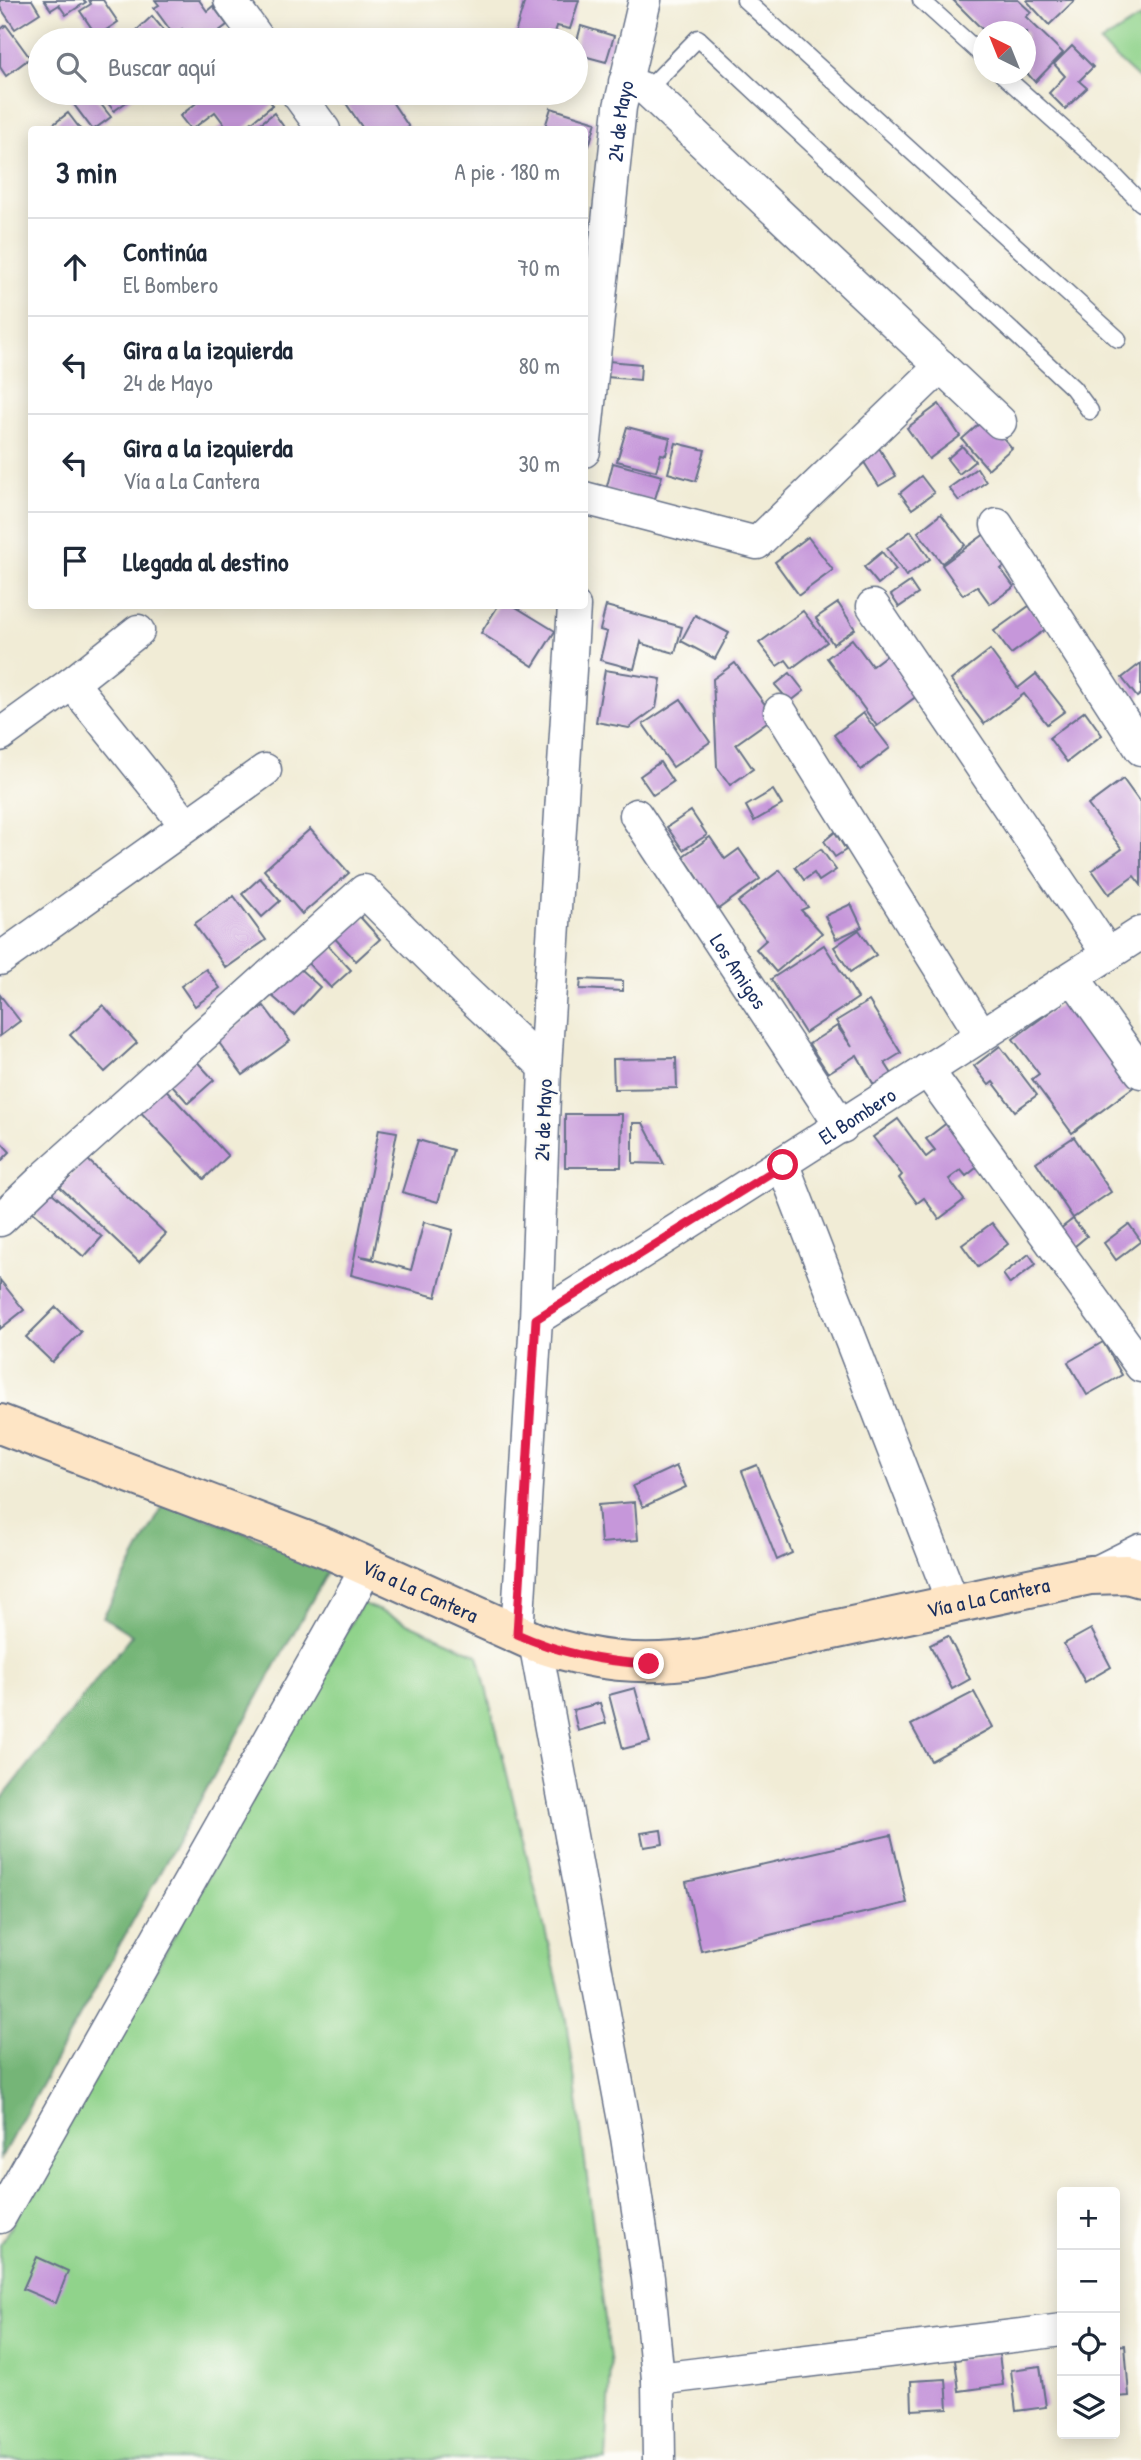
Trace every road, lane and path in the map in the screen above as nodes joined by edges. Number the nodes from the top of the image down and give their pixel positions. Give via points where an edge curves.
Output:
1 (230, 0) edge
2 (645, 0) edge
3 (745, 0) edge
4 (921, 0) edge
5 (250, 28) edge
6 (973, 47) edge
7 (1013, 84) edge
8 (636, 86) junction
9 (306, 105) edge
10 (321, 126) edge
11 (1141, 203) edge
12 (1118, 339) dead end
13 (941, 366) junction
14 (1090, 411) dead end
15 (588, 414) edge
16 (1000, 422) dead end
17 (588, 499) edge
18 (997, 525) dead end
19 (873, 606) dead end
20 (574, 609) edge
21 (138, 631) dead end
22 (72, 684) junction
23 (780, 711) dead end
24 (0, 735) edge
25 (1141, 749) edge
26 (265, 770) dead end
27 (636, 815) dead end
28 (186, 824) junction
29 (1141, 933) edge
30 (1108, 954) junction
31 (0, 959) edge
32 (1073, 977) junction
33 (981, 1034) junction
34 (545, 1067) junction
35 (927, 1070) junction
36 (1141, 1072) edge
37 (842, 1127) junction
38 (783, 1165) junction
39 (0, 1220) edge
40 (536, 1319) junction
41 (1141, 1366) edge
42 (0, 1424) edge
43 (1141, 1550) edge
44 (368, 1566) junction
45 (1090, 1575) junction
46 (1141, 1578) edge
47 (953, 1603) junction
48 (526, 1638) junction
49 (0, 2217) edge
50 (1057, 2331) edge
51 (658, 2379) junction
52 (659, 2460) edge

1 - 5 street
2 - 8 street, 24 de Mayo
3 - 12 lane
4 - 6 lane
7 - 11 lane
8 - 13 street
8 - 14 lane via 698,38 1073,388
8 - 15 street, 24 de Mayo via 620,107
9 - 10 street
13 - 16 street
13 - 17 street via 757,544
18 - 25 street
19 - 30 street
20 - 34 street, 24 de Mayo
21 - 22 street
22 - 24 street
22 - 28 street
23 - 33 street
26 - 28 street
27 - 37 street, Los Amigos
28 - 31 street
29 - 30 street, El Bombero
30 - 32 street, El Bombero
32 - 33 street, El Bombero
32 - 36 street
33 - 35 street, El Bombero
34 - 39 street via 364,891
34 - 40 street, 24 de Mayo
35 - 37 street, El Bombero
35 - 41 street
37 - 38 street, El Bombero
38 - 40 street, El Bombero
38 - 47 street
40 - 48 street, 24 de Mayo
42 - 44 main road, Vía a La Cantera
43 - 45 street
44 - 48 main road, Vía a La Cantera
44 - 49 street
45 - 46 main road, Vía a La Cantera
45 - 47 main road, Vía a La Cantera
47 - 48 main road, Vía a La Cantera via 676,1662 595,1659
48 - 51 street, 24 de Mayo via 627,2137
50 - 51 street
51 - 52 street, 24 de Mayo

